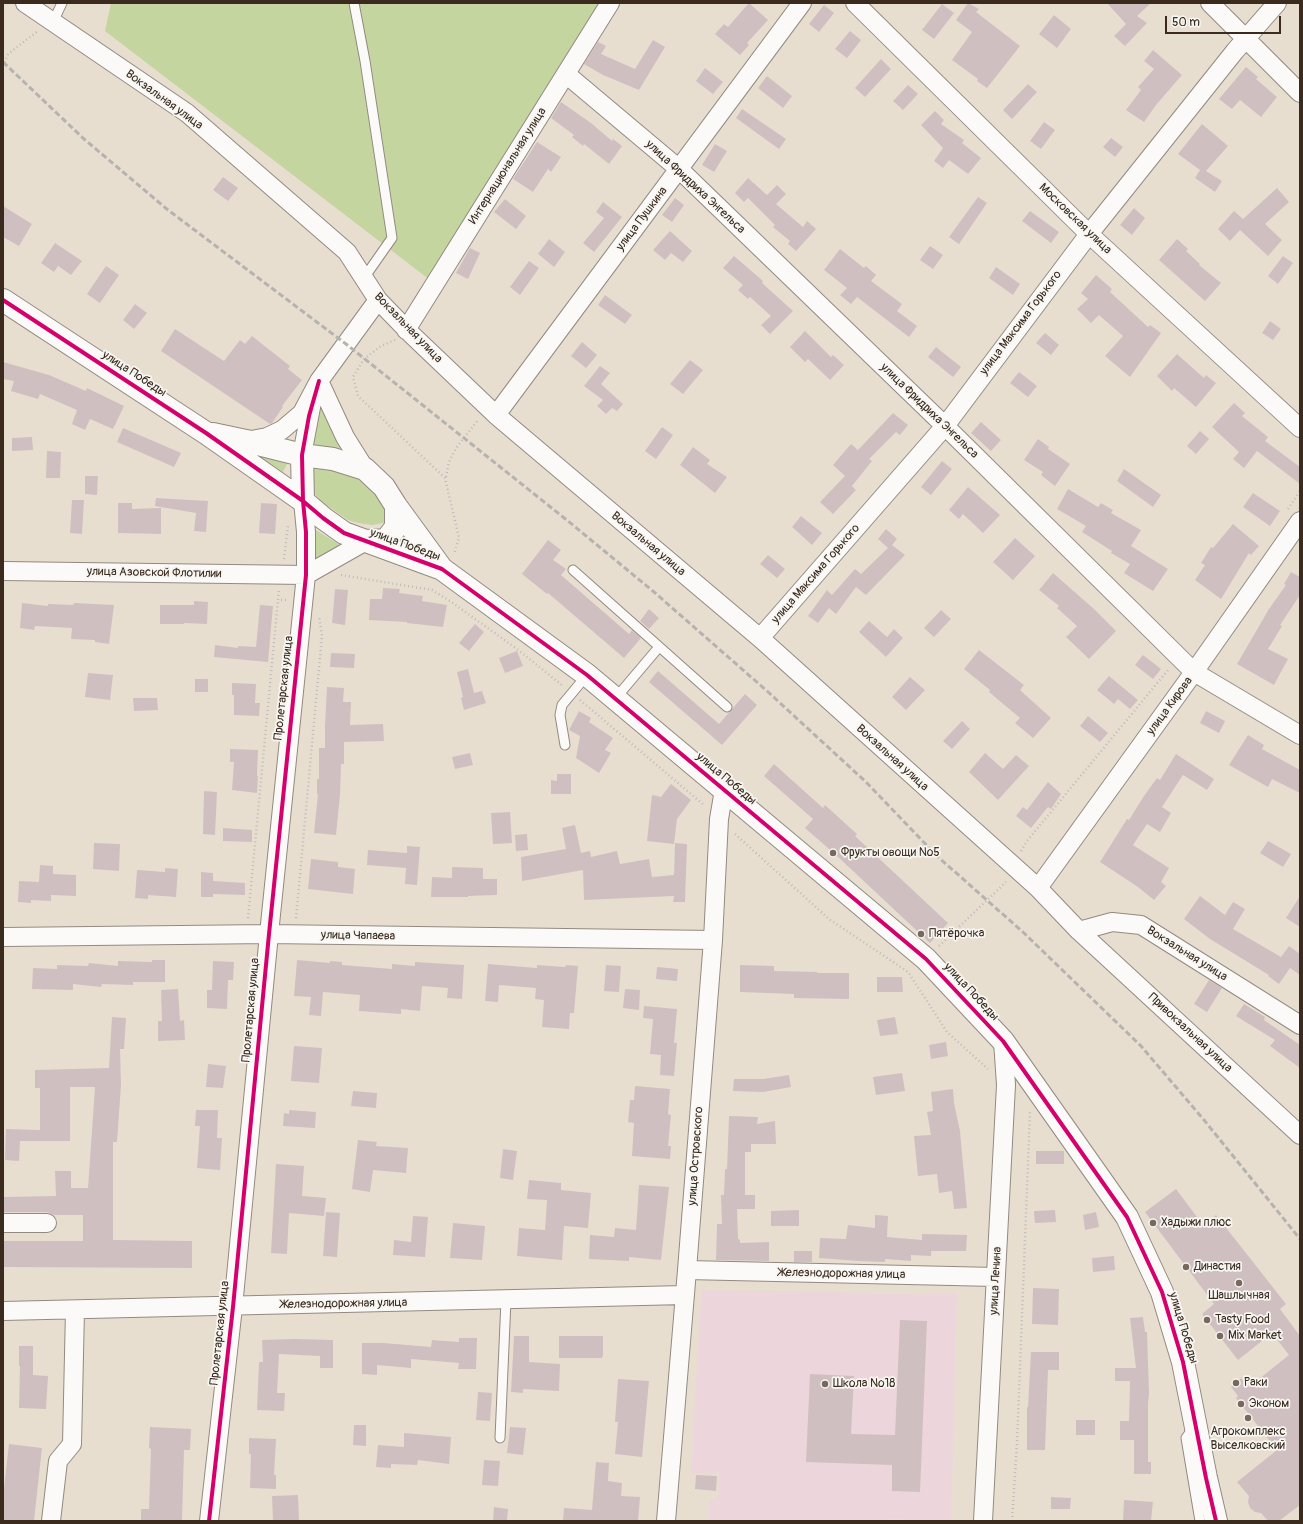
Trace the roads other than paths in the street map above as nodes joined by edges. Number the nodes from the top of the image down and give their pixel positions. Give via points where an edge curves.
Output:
1 (25, 3) edge
2 (62, 3) edge
3 (354, 3) edge
4 (610, 3) edge
5 (802, 3) edge
6 (855, 3) edge
7 (1210, 3) edge
8 (1277, 3) edge
9 (53, 22) junction
10 (1246, 38) junction
11 (566, 74) junction
12 (1300, 93) edge
13 (679, 169) junction
14 (1089, 234) junction
15 (364, 278) junction
16 (3, 300) edge
17 (378, 300) junction
18 (409, 332) junction
19 (319, 380) junction
20 (492, 411) junction
21 (945, 426) junction
22 (1300, 428) edge
23 (206, 433) junction
24 (246, 441) junction
25 (302, 455) junction
26 (366, 469) junction
27 (303, 501) junction
28 (396, 506) junction
29 (1293, 516) edge
30 (366, 541) junction
31 (442, 569) junction
32 (572, 570) dead end
33 (3, 571) edge
34 (306, 575) junction
35 (760, 638) junction
36 (659, 647) junction
37 (1194, 672) junction
38 (587, 675) junction
39 (615, 699) junction
40 (727, 707) dead end
41 (1300, 736) edge
42 (565, 746) dead end
43 (724, 790) junction
44 (1038, 888) junction
45 (1079, 931) junction
46 (269, 934) junction
47 (3, 937) edge
48 (713, 940) junction
49 (1300, 1025) edge
50 (1004, 1041) junction
51 (1300, 1135) edge
52 (3, 1223) edge
53 (47, 1224) dead end
54 (687, 1270) junction
55 (996, 1277) junction
56 (685, 1295) junction
57 (506, 1300) junction
58 (233, 1306) junction
59 (75, 1310) junction
60 (3, 1311) edge
61 (1196, 1425) junction
62 (500, 1438) dead end
63 (51, 1521) edge
64 (209, 1521) edge
65 (666, 1521) edge
66 (983, 1521) edge
67 (1200, 1521) edge
68 (1216, 1521) edge

1 - 9 street, Вокзальная улица
2 - 9 lane
3 - 15 lane via 392,238
4 - 11 street, Интернациональная улица
5 - 13 street, улица Пушкина
6 - 14 street, Московская улица
7 - 10 street
8 - 10 street, улица Максима Горького
9 - 15 street, Вокзальная улица via 187,113 347,252
10 - 12 street
10 - 14 street, улица Максима Горького
11 - 13 street, улица Фридриха Энгельса
11 - 18 street, Интернациональная улица
13 - 20 street, улица Пушкина
13 - 21 street, улица Фридриха Энгельса
14 - 21 street, улица Максима Горького
14 - 22 street, Московская улица
15 - 17 street, Вокзальная улица
16 - 23 street, улица Победы
17 - 18 street, Вокзальная улица
17 - 19 street
18 - 20 street, Вокзальная улица
19 - 24 street via 302,412 282,430 267,437
19 - 25 street
19 - 26 street via 346,437
20 - 35 street, Вокзальная улица
21 - 35 street, улица Максима Горького
21 - 37 street, улица Фридриха Энгельса
23 - 24 street, улица Победы
23 - 27 street, улица Победы
24 - 25 street, улица Победы
25 - 26 street, улица Победы via 333,459
25 - 27 street
26 - 28 street, улица Победы via 384,487
27 - 30 street, улица Победы via 344,533
27 - 34 street, Пролетарская улица
28 - 30 street via 396,527 386,540
28 - 31 street, улица Победы
29 - 37 street, улица Кирова
30 - 31 street, улица Победы
30 - 34 street
31 - 38 street, улица Победы
32 - 36 lane
33 - 34 street, улица Азовской Флотилии
34 - 46 street, Пролетарская улица
35 - 44 street, Вокзальная улица
36 - 39 lane
36 - 40 lane
37 - 41 street, улица Фридриха Энгельса
37 - 44 street, улица Кирова
38 - 39 street, улица Победы
38 - 42 lane via 562,705 560,714
39 - 43 street, улица Победы
43 - 48 street, улица Островского via 719,819
43 - 50 street, улица Победы via 926,959
44 - 45 street, Вокзальная улица
45 - 49 street, Вокзальная улица via 1112,922 1141,926
45 - 51 street, Привокзальная улица
46 - 47 street, улица Чапаева
46 - 48 street, улица Чапаева
46 - 58 street, Пролетарская улица
48 - 54 street, улица Островского
50 - 55 street, улица Ленина via 1006,1085
50 - 61 street, улица Победы via 1127,1217 1162,1292 1183,1362
52 - 53 street
54 - 55 street, Железнодорожная улица
54 - 56 street, улица Островского
55 - 66 street, улица Ленина
56 - 57 street, Железнодорожная улица
56 - 65 street, улица Островского
57 - 58 street, Железнодорожная улица
57 - 62 lane
58 - 59 street, Железнодорожная улица
58 - 64 street, Пролетарская улица
59 - 60 street, Железнодорожная улица
59 - 63 street via 72,1444 58,1461
61 - 67 lane via 1186,1438
61 - 68 street, улица Победы

